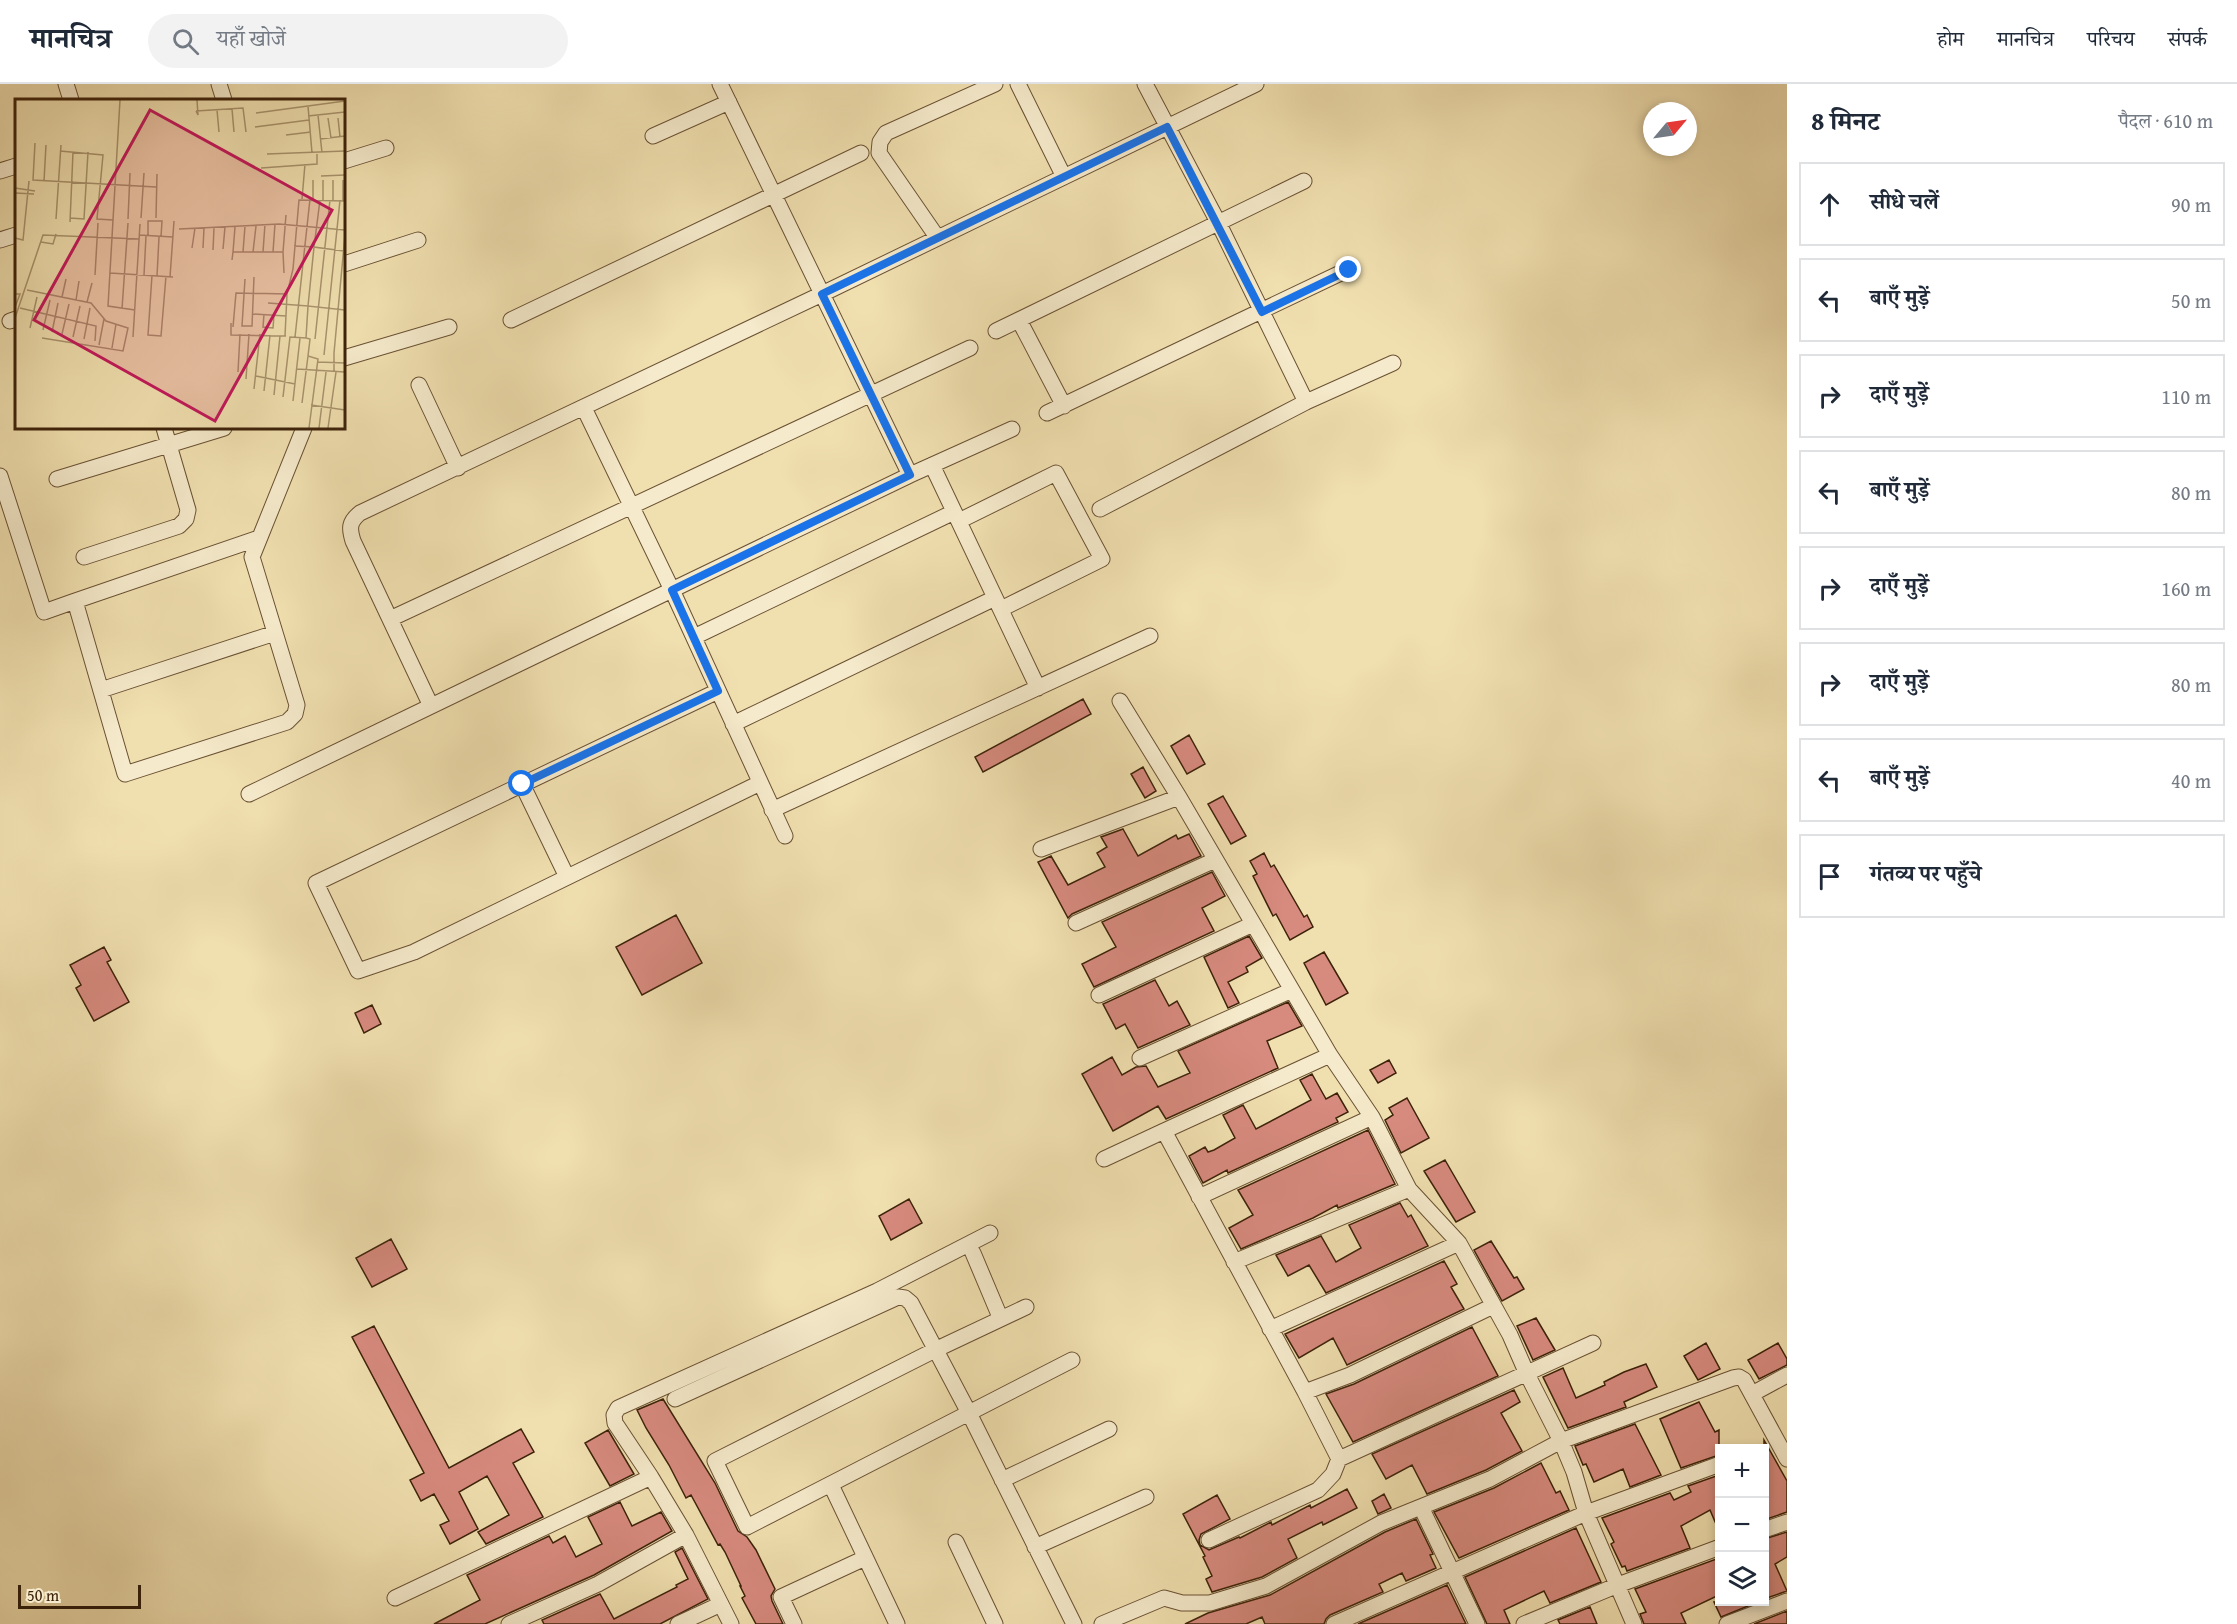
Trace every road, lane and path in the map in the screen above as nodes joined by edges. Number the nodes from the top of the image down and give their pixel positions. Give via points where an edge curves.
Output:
1 (66, 84) edge
2 (219, 84) edge
3 (720, 84) edge
4 (995, 84) edge
5 (1018, 84) edge
6 (1145, 84) edge
7 (1256, 84) edge
8 (71, 99) edge
9 (224, 99) edge
10 (729, 102) junction
11 (1167, 127) junction
12 (653, 136) dead end
13 (386, 148) dead end
14 (861, 153) dead end
15 (345, 161) edge
16 (15, 166) edge
17 (0, 171) edge
18 (1064, 177) junction
19 (1304, 182) dead end
20 (774, 195) junction
21 (1219, 224) junction
22 (15, 235) edge
23 (937, 237) junction
24 (0, 240) edge
25 (418, 240) dead end
26 (345, 264) edge
27 (1349, 270) dead end
28 (822, 294) junction
29 (1262, 312) junction
30 (511, 320) dead end
31 (1019, 320) junction
32 (449, 327) dead end
33 (996, 331) dead end
34 (970, 348) dead end
35 (345, 358) edge
36 (1393, 363) dead end
37 (419, 385) dead end
38 (871, 394) junction
39 (1306, 402) junction
40 (1064, 406) junction
41 (584, 408) junction
42 (1047, 413) dead end
43 (164, 429) edge
44 (221, 429) edge
45 (304, 429) edge
46 (1012, 429) dead end
47 (169, 445) junction
48 (932, 465) junction
49 (458, 468) junction
50 (910, 475) junction
51 (0, 476) edge
52 (57, 479) dead end
53 (5, 506) edge
54 (633, 507) junction
55 (1100, 509) dead end
56 (956, 516) junction
57 (259, 538) junction
58 (84, 556) dead end
59 (672, 590) junction
60 (75, 600) junction
61 (998, 603) junction
62 (390, 619) junction
63 (274, 633) junction
64 (1150, 636) dead end
65 (693, 637) junction
66 (1038, 688) junction
67 (101, 690) junction
68 (718, 691) junction
69 (1120, 701) dead end
70 (431, 706) junction
71 (733, 724) junction
72 (760, 783) junction
73 (522, 784) junction
74 (249, 794) dead end
75 (1179, 796) junction
76 (772, 810) junction
77 (785, 836) dead end
78 (1041, 849) dead end
79 (1215, 860) junction
80 (567, 877) junction
81 (1076, 923) dead end
82 (1253, 924) junction
83 (1292, 990) junction
84 (1099, 995) dead end
85 (1330, 1055) junction
86 (1140, 1058) dead end
87 (1372, 1117) junction
88 (1164, 1131) junction
89 (1104, 1159) dead end
90 (1409, 1189) junction
91 (1199, 1197) junction
92 (990, 1233) dead end
93 (1459, 1243) junction
94 (973, 1252) dead end
95 (1234, 1262) junction
96 (1493, 1306) junction
97 (1026, 1307) dead end
98 (1000, 1317) junction
99 (1270, 1329) junction
100 (1593, 1343) dead end
101 (934, 1350) junction
102 (1072, 1359) dead end
103 (1527, 1374) junction
104 (1787, 1375) edge
105 (1305, 1392) junction
106 (1752, 1394) junction
107 (675, 1399) dead end
108 (969, 1413) junction
109 (1109, 1429) dead end
110 (1561, 1441) junction
111 (1778, 1443) junction
112 (1769, 1447) edge
113 (1339, 1459) junction
114 (1787, 1459) edge
115 (1715, 1465) edge
116 (651, 1477) junction
117 (1002, 1480) junction
118 (831, 1485) junction
119 (1146, 1497) dead end
120 (1421, 1507) junction
121 (1586, 1513) junction
122 (1787, 1522) edge
123 (1769, 1528) edge
124 (686, 1535) junction
125 (1209, 1540) dead end
126 (956, 1542) dead end
127 (1035, 1547) junction
128 (1715, 1549) edge
129 (865, 1558) junction
130 (1453, 1572) junction
131 (1618, 1585) junction
132 (395, 1598) dead end
133 (1787, 1601) edge
134 (721, 1604) junction
135 (509, 1624) edge
136 (678, 1624) edge
137 (731, 1624) edge
138 (794, 1624) edge
139 (897, 1624) edge
140 (995, 1624) edge
141 (1074, 1624) edge
142 (1102, 1624) edge
143 (1334, 1624) edge
144 (1477, 1624) edge
145 (1524, 1624) edge
146 (1634, 1624) edge
147 (1727, 1624) edge

1 - 8 street
2 - 9 street
3 - 10 street
4 - 23 street via 886,134 880,142 879,153
5 - 18 street
6 - 11 street
7 - 11 street
10 - 12 street
10 - 20 street
11 - 18 street
11 - 21 street
13 - 15 street
14 - 20 street
16 - 17 street
18 - 23 street
19 - 21 street
20 - 28 street
20 - 30 street
21 - 29 street
21 - 31 street
22 - 24 street
23 - 28 street
25 - 26 street
27 - 29 street
28 - 38 street
28 - 41 street
29 - 39 street
29 - 40 street
31 - 33 street
31 - 40 street
32 - 35 street
34 - 38 street
36 - 39 street
37 - 49 street
38 - 50 street
38 - 54 street
39 - 55 street
40 - 42 street
41 - 49 street
41 - 54 street
43 - 47 street
44 - 47 street
45 - 57 street
46 - 48 street
47 - 52 street
47 - 58 street via 188,510 186,519 179,526
48 - 50 street
48 - 56 street
49 - 62 street via 352,520 349,529 353,541
50 - 59 street
51 - 53 street
53 - 60 street via 44,612
54 - 59 street
54 - 62 street
56 - 61 street
56 - 61 street via 1056,472 1102,559
56 - 65 street
57 - 60 street
57 - 63 street via 252,557
59 - 65 street
59 - 70 street
60 - 67 street
61 - 66 street
61 - 71 street
62 - 70 street
63 - 67 street
63 - 67 street via 297,705 287,722 125,774
64 - 66 street
65 - 68 street
66 - 76 street
68 - 71 street
68 - 73 street
69 - 75 street
70 - 74 street
71 - 72 street
72 - 76 street
72 - 80 street
73 - 80 street
73 - 80 street via 316,883 358,971 414,952
75 - 78 street
75 - 79 street
76 - 77 street
79 - 81 street
79 - 82 street
82 - 83 street
82 - 84 street
83 - 85 street
83 - 86 street
85 - 87 street
85 - 88 street
87 - 90 street
87 - 91 street
88 - 89 street
88 - 91 street
90 - 93 street
90 - 95 street
91 - 95 street
92 - 116 street via 878,1291 618,1408 615,1423
93 - 96 street
93 - 99 street
94 - 98 street
95 - 99 street
96 - 103 street
96 - 105 street via 1350,1375
97 - 98 street
98 - 101 street
99 - 105 street
100 - 103 street
101 - 107 street via 911,1303 898,1297
101 - 108 street
101 - 118 street via 715,1461 747,1527
102 - 108 street
103 - 110 street
103 - 113 street
104 - 106 street
105 - 113 street
106 - 110 street via 1744,1380 1733,1378
106 - 111 street
108 - 117 street
108 - 118 street
109 - 117 street
110 - 120 street via 1490,1479
110 - 121 street
111 - 112 street
111 - 114 street
113 - 125 street via 1333,1474 1318,1490
115 - 121 street
116 - 124 street
116 - 132 street
117 - 127 street
118 - 129 street
119 - 127 street
120 - 130 street
120 - 142 street via 1381,1522 1266,1586 1210,1603 1182,1603 1164,1598
121 - 130 street
121 - 131 street
122 - 123 street
124 - 134 street
124 - 135 street via 598,1584
126 - 140 street
127 - 141 street
128 - 131 street
129 - 138 street via 781,1596
129 - 139 street
130 - 143 street
130 - 144 street
131 - 145 street
131 - 146 street
133 - 147 street
134 - 136 street
134 - 137 street

